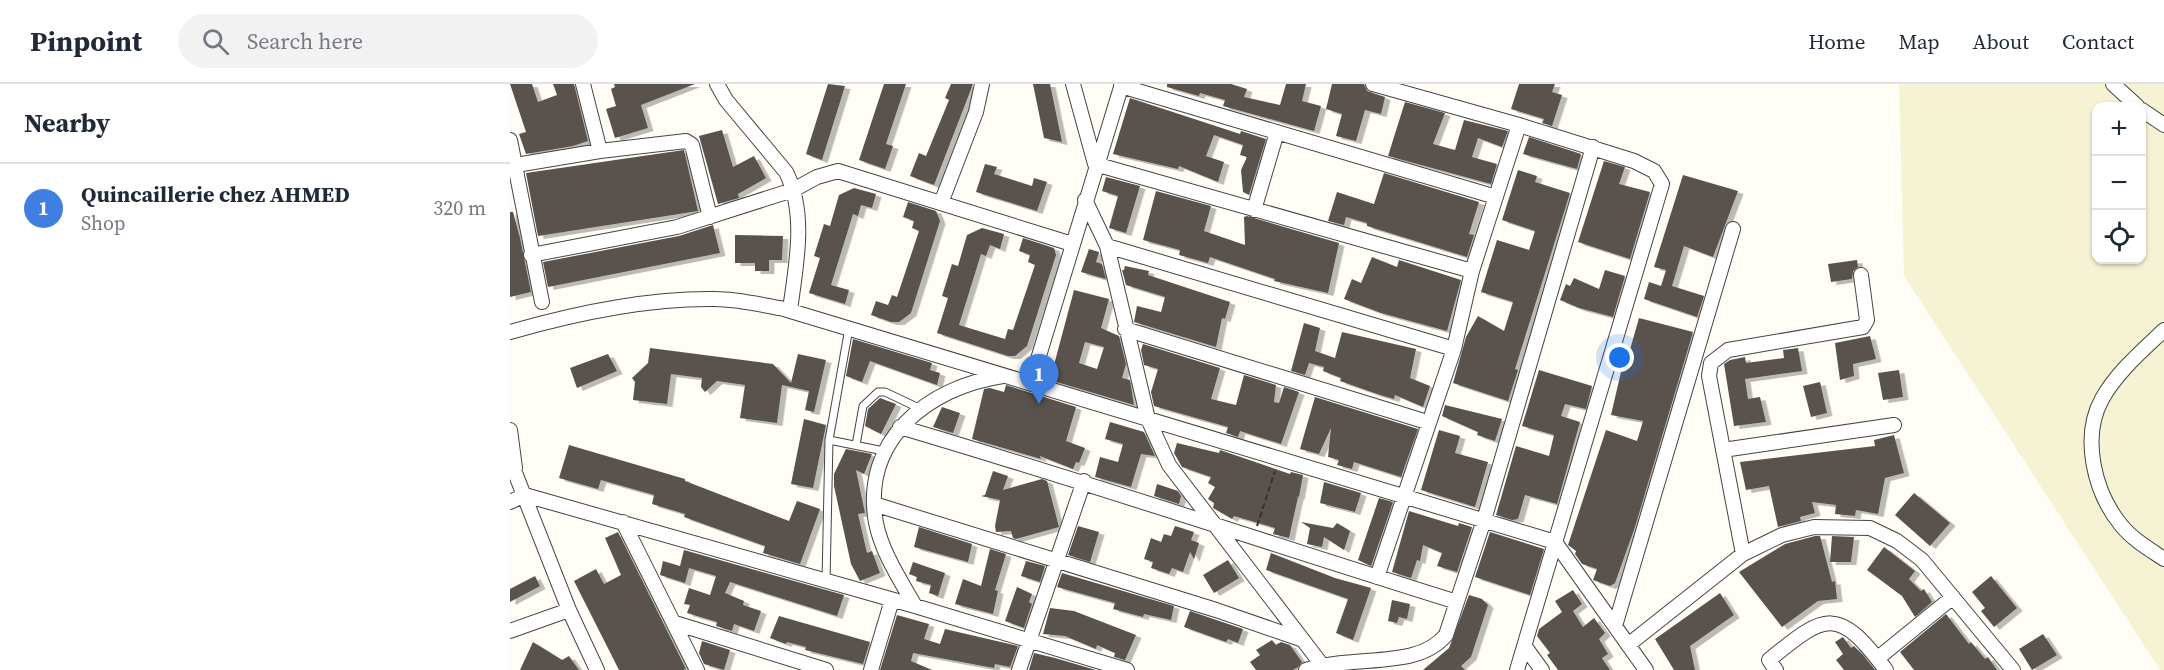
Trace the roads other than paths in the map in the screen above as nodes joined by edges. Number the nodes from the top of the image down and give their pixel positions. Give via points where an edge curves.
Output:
1 (583, 84) edge
2 (717, 84) edge
3 (982, 84) edge
4 (1073, 84) edge
5 (1373, 84) edge
6 (2113, 84) edge
7 (1121, 85) edge
8 (2133, 102) edge
9 (2146, 113) edge
10 (2164, 124) edge
11 (1519, 125) junction
12 (1277, 132) junction
13 (510, 140) edge
14 (1593, 147) junction
15 (600, 151) junction
16 (1095, 164) junction
17 (516, 165) junction
18 (794, 190) junction
19 (1496, 197) junction
20 (1085, 200) junction
21 (941, 203) junction
22 (1254, 210) junction
23 (710, 217) junction
24 (1732, 229) dead end
25 (1072, 244) junction
26 (1107, 246) junction
27 (531, 255) junction
28 (1472, 271) junction
29 (1861, 275) dead end
30 (542, 302) dead end
31 (790, 310) junction
32 (849, 328) junction
33 (1125, 329) junction
34 (2164, 330) edge
35 (510, 332) edge
36 (1454, 349) junction
37 (1007, 375) junction
38 (1031, 382) junction
39 (921, 409) junction
40 (1148, 419) junction
41 (1427, 422) junction
42 (1894, 425) dead end
43 (900, 427) junction
44 (510, 430) edge
45 (829, 440) junction
46 (856, 445) junction
47 (1723, 450) junction
48 (884, 451) junction
49 (513, 465) edge
50 (1084, 481) junction
51 (525, 495) junction
52 (1404, 496) junction
53 (510, 502) edge
54 (874, 504) junction
55 (1484, 520) junction
56 (623, 522) junction
57 (1215, 527) junction
58 (1555, 542) junction
59 (1743, 554) junction
60 (1055, 560) junction
61 (2164, 560) edge
62 (1377, 577) junction
63 (826, 581) junction
64 (1953, 597) junction
65 (892, 600) junction
66 (1456, 602) junction
67 (915, 606) junction
68 (569, 610) junction
69 (675, 623) junction
70 (1615, 626) junction
71 (510, 631) edge
72 (1303, 640) junction
73 (1027, 641) junction
74 (1628, 645) junction
75 (1526, 648) junction
76 (1878, 658) junction
77 (1322, 665) junction
78 (1769, 667) edge
79 (597, 670) edge
80 (697, 670) edge
81 (826, 670) edge
82 (872, 670) edge
83 (1019, 670) edge
84 (1127, 670) edge
85 (1306, 670) edge
86 (1517, 670) edge
87 (1542, 670) edge
88 (1646, 670) edge
89 (1886, 670) edge
90 (2013, 670) edge

1 - 15 street
2 - 18 street via 786,172
3 - 21 street via 976,112
4 - 16 street
5 - 11 street
6 - 8 street
7 - 12 street
7 - 16 street
9 - 10 street
11 - 14 street
11 - 19 street
12 - 19 street
12 - 22 street
13 - 17 street
14 - 55 street
14 - 58 street via 1647,166 1662,184
15 - 17 street
15 - 23 street via 689,142
16 - 20 street
16 - 22 street
17 - 27 street
18 - 21 street via 838,171
18 - 23 street
18 - 31 street via 797,254
19 - 28 street
20 - 25 street
20 - 26 street
21 - 25 street
22 - 28 street
23 - 27 street
24 - 70 street
25 - 38 street
26 - 33 street
26 - 36 street
27 - 30 street
28 - 36 street
29 - 47 street via 1867,320 1863,327 1728,350 1711,363 1709,376
31 - 32 street
31 - 35 street via 718,299 678,300 568,315
32 - 37 street
32 - 45 lane
33 - 40 street
33 - 41 street
34 - 61 street via 2130,362 2101,401 2094,422 2092,452 2096,477 2121,525
36 - 41 street
37 - 38 street
37 - 39 street via 971,383
38 - 40 street
39 - 43 street
39 - 46 lane via 885,392 872,395 863,406
40 - 52 street
40 - 57 street via 1169,465
41 - 52 street
42 - 47 street
43 - 48 street
43 - 50 street
44 - 49 street
45 - 46 lane
45 - 63 lane
46 - 48 lane
47 - 59 street
48 - 54 street via 876,473
49 - 51 street
50 - 57 street
50 - 60 street
51 - 53 street
51 - 56 street
51 - 68 street
52 - 55 street
52 - 62 street
54 - 60 street
54 - 67 street via 876,525 886,553
55 - 58 street
55 - 66 street
56 - 63 street
56 - 69 street
57 - 62 street
57 - 72 street
58 - 70 street
58 - 75 street
59 - 64 street via 1782,535 1814,527 1870,528 1897,541 1922,560
59 - 74 street
60 - 72 street
60 - 73 street
62 - 66 street
63 - 65 street
64 - 76 street
64 - 90 street
65 - 67 street
65 - 82 street
66 - 77 street via 1439,648 1415,666
67 - 73 street
68 - 71 street
68 - 79 street
69 - 80 street
69 - 81 street
70 - 74 street
72 - 77 street
73 - 83 street
73 - 84 street
74 - 88 street
75 - 86 street
75 - 87 street
76 - 78 street via 1861,638 1833,623 1810,628
76 - 89 street
77 - 85 street

